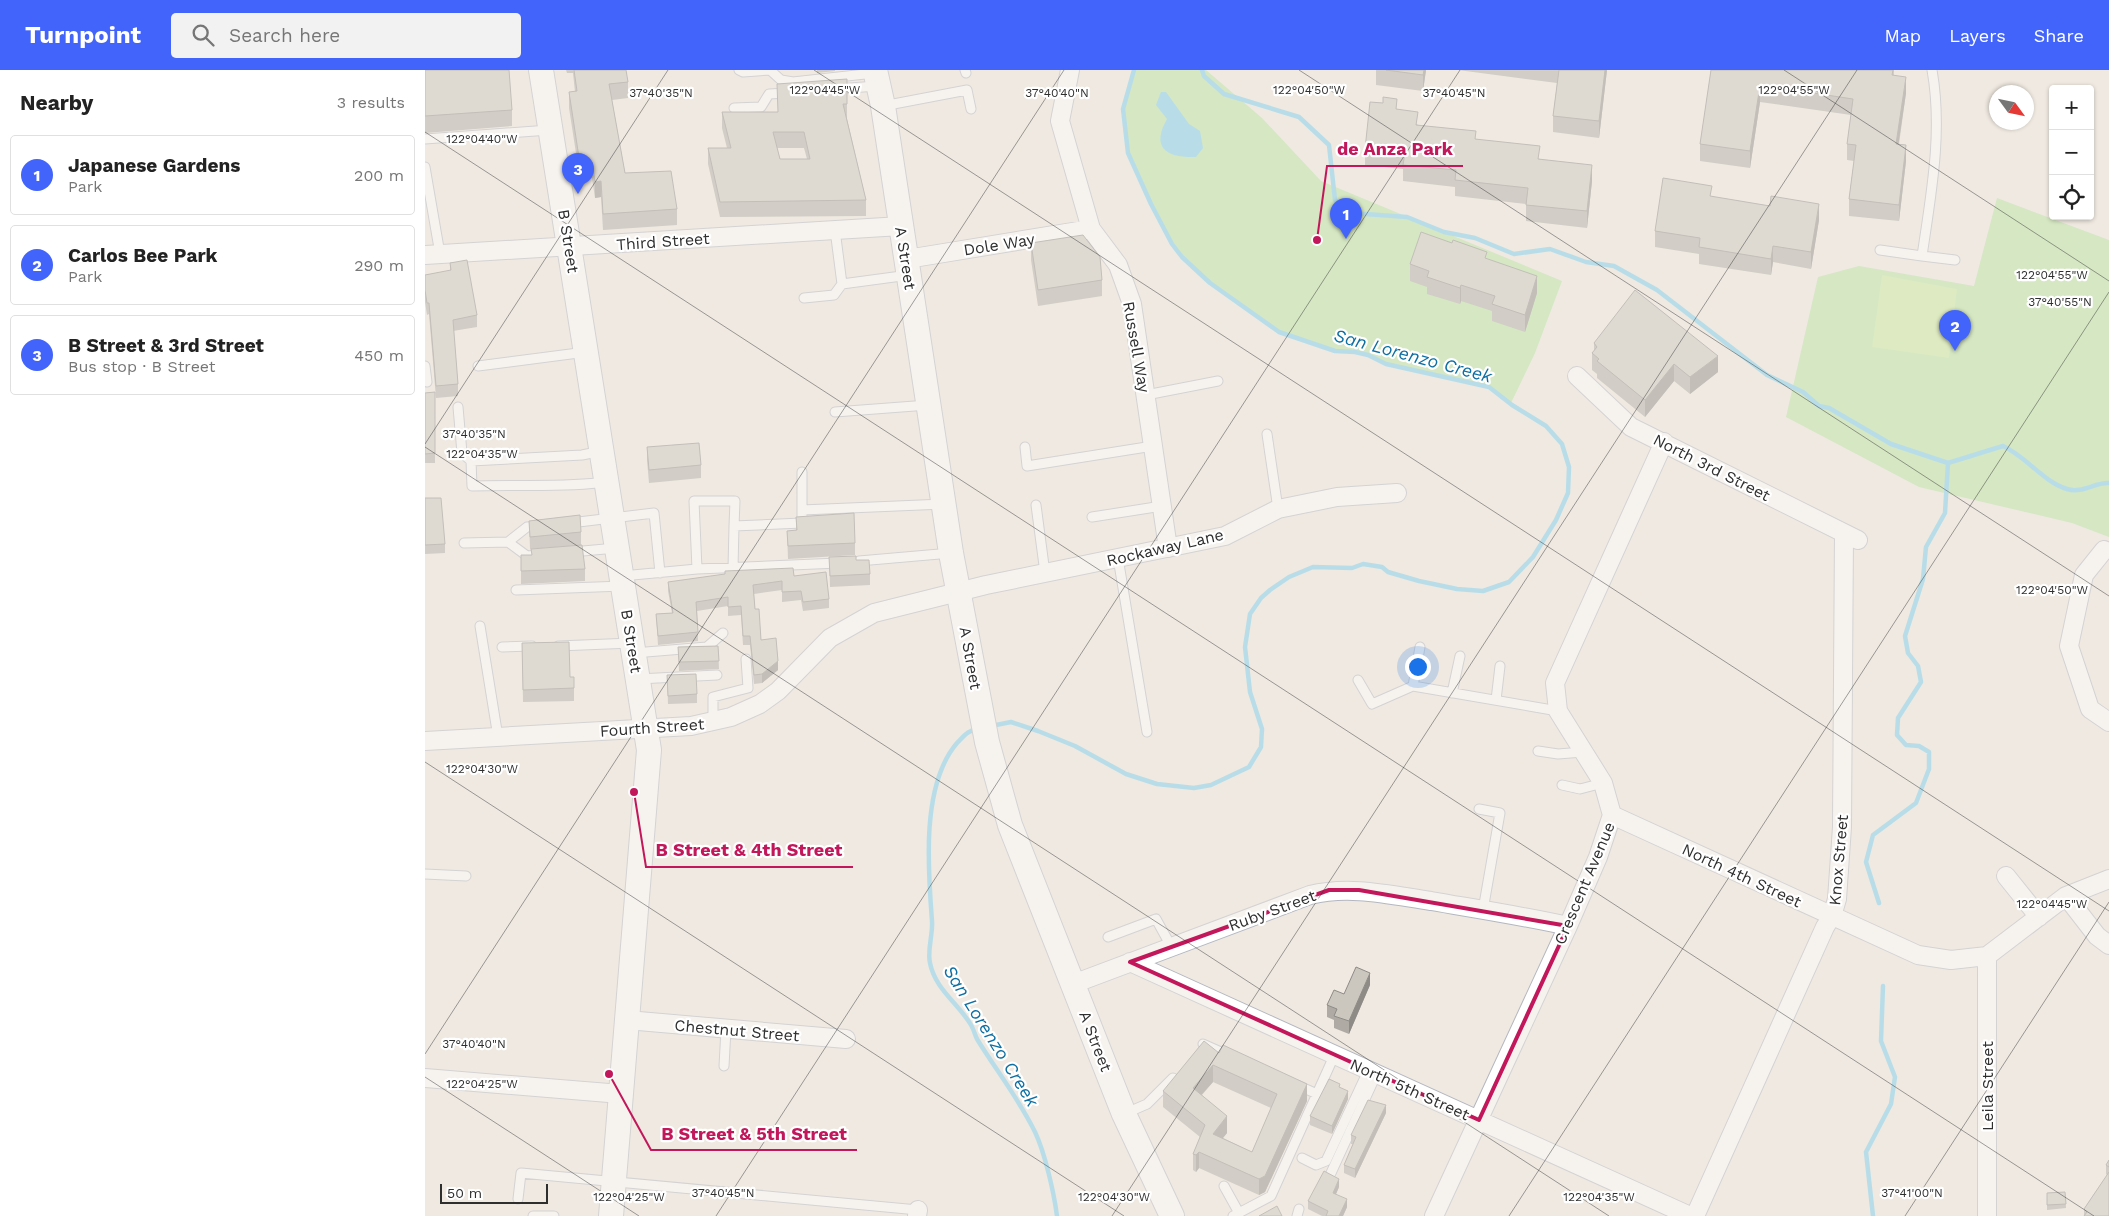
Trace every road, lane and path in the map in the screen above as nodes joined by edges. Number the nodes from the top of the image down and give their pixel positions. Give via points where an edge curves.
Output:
1 (541, 70) edge
2 (739, 70) edge
3 (1070, 70) edge
4 (1932, 70) edge
5 (878, 84) edge
6 (825, 90) edge
7 (797, 92) edge
8 (734, 108) dead end
9 (971, 109) dead end
10 (551, 130) junction
11 (425, 139) edge
12 (425, 167) edge
13 (901, 226) junction
14 (1091, 229) junction
15 (835, 230) junction
16 (569, 247) junction
17 (1881, 250) dead end
18 (433, 255) edge
19 (1922, 256) junction
20 (1955, 260) dead end
21 (908, 267) junction
22 (842, 284) junction
23 (804, 298) dead end
24 (586, 352) junction
25 (425, 366) edge
26 (478, 366) dead end
27 (1577, 376) dead end
28 (1218, 381) dead end
29 (427, 382) dead end
30 (1146, 396) junction
31 (929, 405) junction
32 (458, 406) dead end
33 (835, 412) dead end
34 (1267, 434) dead end
35 (1665, 442) junction
36 (1153, 446) junction
37 (1025, 447) dead end
38 (602, 451) junction
39 (471, 461) junction
40 (802, 472) dead end
41 (607, 482) junction
42 (1397, 493) dead end
43 (944, 504) junction
44 (1036, 505) dead end
45 (1162, 506) junction
46 (1278, 508) junction
47 (802, 510) junction
48 (1092, 517) dead end
49 (613, 519) junction
50 (734, 526) junction
51 (1851, 536) joint
52 (508, 542) junction
53 (464, 543) dead end
54 (617, 548) junction
55 (1169, 548) junction
56 (2104, 550) dead end
57 (563, 553) edge
58 (951, 553) junction
59 (545, 554) edge
60 (1118, 558) junction
61 (733, 568) junction
62 (697, 569) junction
63 (660, 573) junction
64 (1045, 573) junction
65 (623, 581) junction
66 (515, 590) dead end
67 (960, 593) junction
68 (479, 626) dead end
69 (723, 633) dead end
70 (542, 646) edge
71 (552, 646) edge
72 (502, 647) dead end
73 (1420, 647) dead end
74 (633, 648) junction
75 (1460, 656) dead end
76 (745, 659) dead end
77 (1500, 666) dead end
78 (717, 675) dead end
79 (638, 679) junction
80 (1358, 680) dead end
81 (1413, 686) junction
82 (747, 688) junction
83 (1452, 693) junction
84 (1496, 700) junction
85 (753, 708) junction
86 (1558, 712) junction
87 (713, 722) junction
88 (2109, 722) edge
89 (646, 728) junction
90 (1147, 732) dead end
91 (498, 737) junction
92 (425, 741) edge
93 (1538, 751) dead end
94 (1583, 752) junction
95 (1603, 783) junction
96 (1562, 785) dead end
97 (1479, 809) dead end
98 (1612, 815) junction
99 (425, 874) edge
100 (466, 876) dead end
101 (2006, 876) dead end
102 (2109, 879) edge
103 (2066, 896) junction
104 (1483, 910) junction
105 (1832, 916) junction
106 (2039, 917) junction
107 (1568, 926) junction
108 (1108, 937) dead end
109 (2109, 944) edge
110 (1172, 948) junction
111 (1987, 956) junction
112 (1130, 962) junction
113 (1073, 984) junction
114 (627, 1020) junction
115 (726, 1029) junction
116 (846, 1040) dead end
117 (1197, 1051) edge
118 (1334, 1056) junction
119 (1238, 1059) edge
120 (724, 1066) dead end
121 (1179, 1072) edge
122 (1372, 1073) junction
123 (425, 1078) edge
124 (1291, 1083) edge
125 (621, 1094) junction
126 (1317, 1094) junction
127 (1125, 1114) junction
128 (1479, 1120) junction
129 (1302, 1158) dead end
130 (1331, 1173) edge
131 (614, 1182) junction
132 (1224, 1186) dead end
133 (518, 1199) dead end
134 (917, 1213) edge
135 (1236, 1215) edge
136 (533, 1216) edge
137 (554, 1216) edge
138 (611, 1216) edge
139 (1172, 1216) edge
140 (1434, 1216) edge
141 (1690, 1216) edge
142 (1695, 1216) edge
143 (1987, 1216) edge

1 - 10 street, B Street
2 - 5 lane via 770,70 781,80 793,82
3 - 14 street, Russell Way via 1060,121
4 - 19 lane via 1937,99 1934,177
5 - 6 lane
5 - 9 lane via 967,90
5 - 13 street, A Street
7 - 8 lane via 769,94 761,107
10 - 11 lane
10 - 16 street, B Street
12 - 18 lane
13 - 15 street, Third Street
13 - 21 street, A Street
14 - 21 street, Dole Way
14 - 30 street, Russell Way via 1119,265 1132,304
15 - 16 street, Third Street
15 - 22 lane
16 - 18 street, Third Street
16 - 24 street, B Street
17 - 19 lane
19 - 20 lane
21 - 22 lane
21 - 31 street, A Street
22 - 23 lane via 834,295
24 - 26 lane
24 - 38 street, B Street
25 - 29 lane
27 - 35 street, North 3rd Street via 1631,427
28 - 30 lane
30 - 36 street, Russell Way
31 - 33 lane
31 - 43 street, A Street
32 - 39 lane via 462,453
34 - 46 lane
35 - 51 street, North 3rd Street
35 - 86 street, Crescent Avenue via 1555,683
36 - 37 lane via 1027,466
36 - 45 street, Russell Way
38 - 39 lane
38 - 41 street, B Street
39 - 41 lane via 472,486 532,484 542,487
40 - 47 lane
41 - 49 street, B Street
42 - 46 street, Rockaway Lane via 1337,497
43 - 47 lane
43 - 58 street, A Street
44 - 64 lane
45 - 48 lane
45 - 55 street, Russell Way
46 - 55 street, Rockaway Lane via 1225,536
47 - 50 lane via 803,523
49 - 52 lane via 527,527
49 - 54 street, B Street
49 - 63 lane via 654,513
50 - 61 lane
50 - 62 lane via 735,501 694,501
51 - 105 street, Knox Street via 1842,827 1837,900
52 - 53 lane
52 - 59 lane via 527,556
54 - 57 lane
54 - 65 street, B Street
55 - 60 street, Rockaway Lane
56 - 88 street via 2084,575 2069,646 2090,709
58 - 61 lane
58 - 67 street, A Street
60 - 64 street, Rockaway Lane
60 - 90 lane
61 - 62 lane
62 - 63 lane
63 - 65 lane
64 - 67 street, Rockaway Lane
65 - 66 lane
65 - 74 street, B Street
67 - 85 street, Fourth Street via 890,608 863,618 830,638 779,691
67 - 113 street, A Street via 987,742 1010,825
68 - 91 lane
69 - 74 lane via 707,647
70 - 72 lane
71 - 74 lane
73 - 81 lane
74 - 79 street, B Street
75 - 83 lane
76 - 82 lane
77 - 84 lane
78 - 79 lane
79 - 89 street, B Street
80 - 81 lane via 1372,704
81 - 83 lane
82 - 85 lane
82 - 87 lane via 713,696
83 - 84 lane
84 - 86 lane
85 - 87 street, Fourth Street
86 - 94 street, Crescent Avenue
87 - 89 street, Fourth Street
89 - 91 street, Fourth Street
89 - 114 street, B Street via 649,750 646,800
91 - 92 street, Fourth Street
93 - 94 lane via 1558,754
94 - 95 street, Crescent Avenue
95 - 96 lane via 1580,789
95 - 98 street, Crescent Avenue
97 - 104 lane via 1500,813
98 - 105 street, North 4th Street
98 - 107 street, Crescent Avenue
99 - 100 lane
101 - 106 street
102 - 103 street
103 - 106 street
103 - 109 street via 2097,936
104 - 107 street, Ruby Street
104 - 110 street, Ruby Street via 1359,890 1329,890
105 - 111 street, North 4th Street via 1918,955 1951,960
105 - 142 street, Knox Street
106 - 111 street
107 - 128 street, Crescent Avenue
108 - 110 lane via 1156,919
110 - 112 street, Ruby Street
111 - 143 street, Leila Street
112 - 113 street, Ruby Street
112 - 118 street, North 5th Street
113 - 127 street, A Street
114 - 115 street, Chestnut Street
114 - 125 street, B Street
115 - 116 street, Chestnut Street
115 - 120 lane
117 - 119 lane via 1203,1044
118 - 122 street, North 5th Street
118 - 126 lane
121 - 127 lane via 1147,1104
122 - 128 street, North 5th Street
122 - 129 lane via 1326,1161 1316,1165
122 - 130 lane
123 - 125 street
124 - 126 lane
125 - 131 street, B Street
126 - 135 lane via 1271,1196
127 - 139 street, A Street
128 - 140 street, Crescent Avenue
128 - 141 street, North 5th Street
131 - 133 lane via 521,1173
131 - 134 lane
131 - 138 street, B Street
132 - 135 lane
136 - 137 lane

